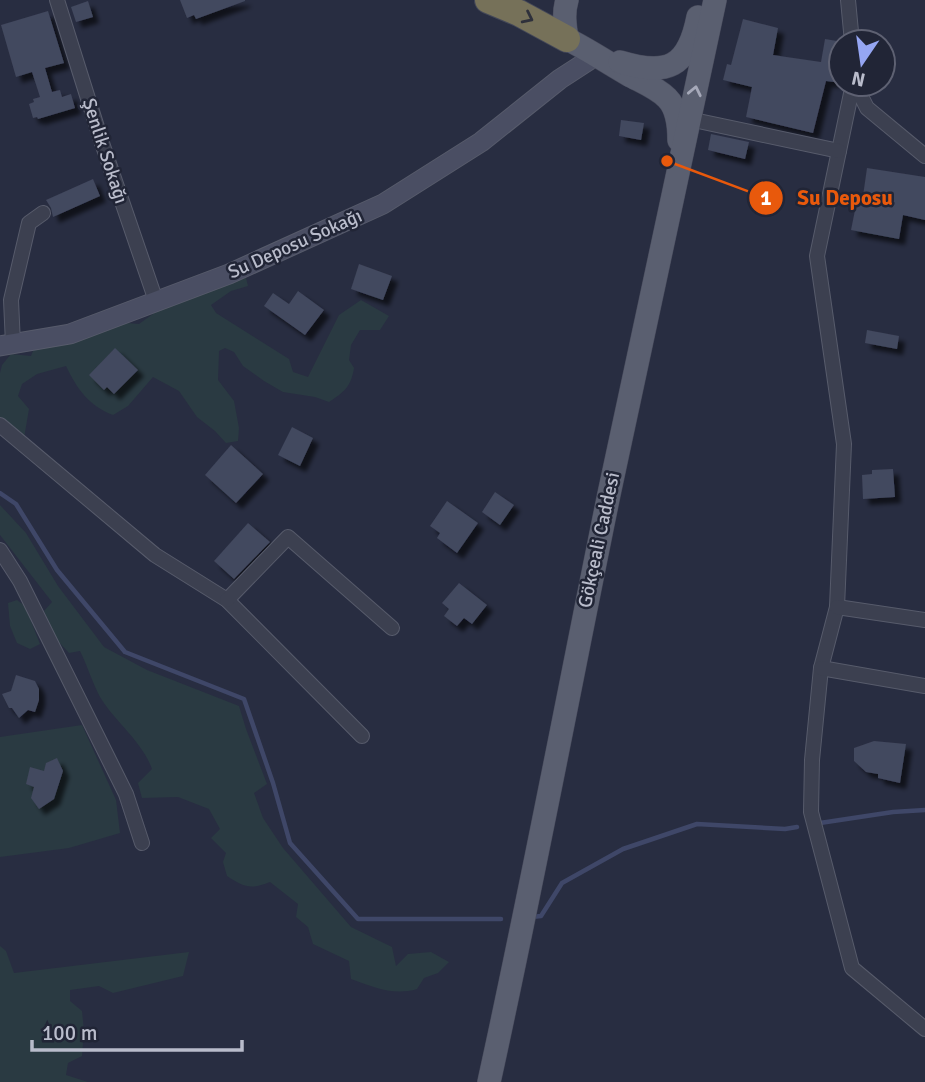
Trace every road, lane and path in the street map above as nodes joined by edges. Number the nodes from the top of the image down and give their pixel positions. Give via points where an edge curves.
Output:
1 (57, 0) edge
2 (488, 0) edge
3 (567, 0) edge
4 (702, 0) edge
5 (715, 0) edge
6 (848, 0) edge
7 (851, 28) edge
8 (566, 39) junction
9 (597, 55) junction
10 (560, 79) junction
11 (851, 98) edge
12 (862, 98) edge
13 (689, 119) junction
14 (839, 150) junction
15 (925, 156) edge
16 (675, 181) junction
17 (43, 213) dead end
18 (156, 301) junction
19 (6, 345) edge
20 (0, 425) edge
21 (0, 550) edge
22 (227, 600) junction
23 (837, 607) junction
24 (925, 620) edge
25 (392, 628) dead end
26 (821, 668) junction
27 (925, 686) edge
28 (362, 736) dead end
29 (142, 843) dead end
30 (925, 1029) edge
31 (489, 1082) edge

1 - 18 street, Şenlik Sokağı
2 -> 8 highway
3 - 8 main road
4 - 9 main road via 688,48 665,68
13 -> 5 main road, Gökçeali Caddesi
6 - 7 street
8 - 9 main road
8 - 10 street
9 - 10 street, Su Deposu Sokağı
9 - 16 main road via 668,100 678,117
10 - 18 street, Su Deposu Sokağı via 481,142 383,204 229,274
11 - 14 street
12 - 15 street via 867,108
13 - 14 street
13 - 16 main road, Gökçeali Caddesi
14 - 23 street via 817,256 844,444
16 - 31 main road, Gökçeali Caddesi
17 - 19 street via 29,223
18 - 19 street, Su Deposu Sokağı via 70,334
20 - 22 street via 155,555
21 - 29 street via 20,581 126,794
22 - 25 street via 288,537
22 - 28 street
23 - 24 street
23 - 26 street
26 - 27 street
26 - 30 street via 811,812 852,968

